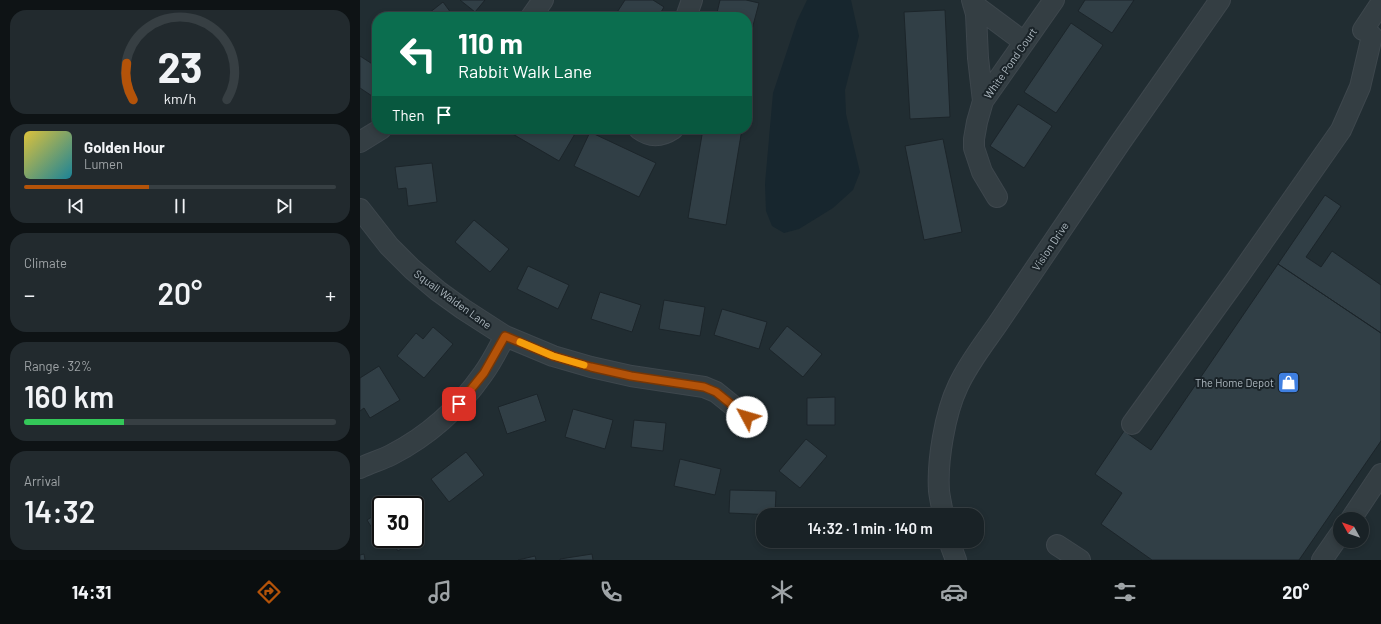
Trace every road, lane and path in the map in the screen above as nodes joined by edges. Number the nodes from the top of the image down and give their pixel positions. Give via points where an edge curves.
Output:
1 (543, 0) edge
2 (692, 0) edge
3 (1054, 0) edge
4 (1220, 0) edge
5 (973, 2) edge
6 (1381, 3) edge
7 (535, 12) edge
8 (688, 12) edge
9 (1024, 42) junction
10 (983, 101) junction
11 (373, 134) edge
12 (647, 134) edge
13 (666, 134) edge
14 (360, 142) edge
15 (998, 197) dead end
16 (360, 209) edge
17 (505, 336) junction
18 (747, 417) dead end
19 (1132, 424) dead end
20 (360, 468) edge
21 (1381, 474) edge
22 (942, 508) edge
23 (1355, 512) edge
24 (1333, 544) edge
25 (1057, 545) dead end
26 (951, 548) edge
27 (956, 560) edge
28 (1080, 560) edge
29 (1322, 560) edge

1 - 7 street
2 - 8 street
3 - 9 street, White Pond Court
4 - 22 street, Vision Drive via 964,373 951,404 941,450 939,490
5 - 9 street
5 - 10 street
6 - 19 street via 1367,33 1360,87 1341,130
9 - 10 street, White Pond Court
10 - 15 street, White Pond Court via 974,148 982,172
11 - 14 street
12 - 13 street
16 - 17 street, Squall Walden Lane via 389,246 412,269 463,310
17 - 18 street, Squall Walden Lane via 553,356 591,367 704,387 716,392
17 - 20 street via 484,373 451,411 429,430 391,455
21 - 23 street
24 - 29 street
25 - 28 street
26 - 27 street

